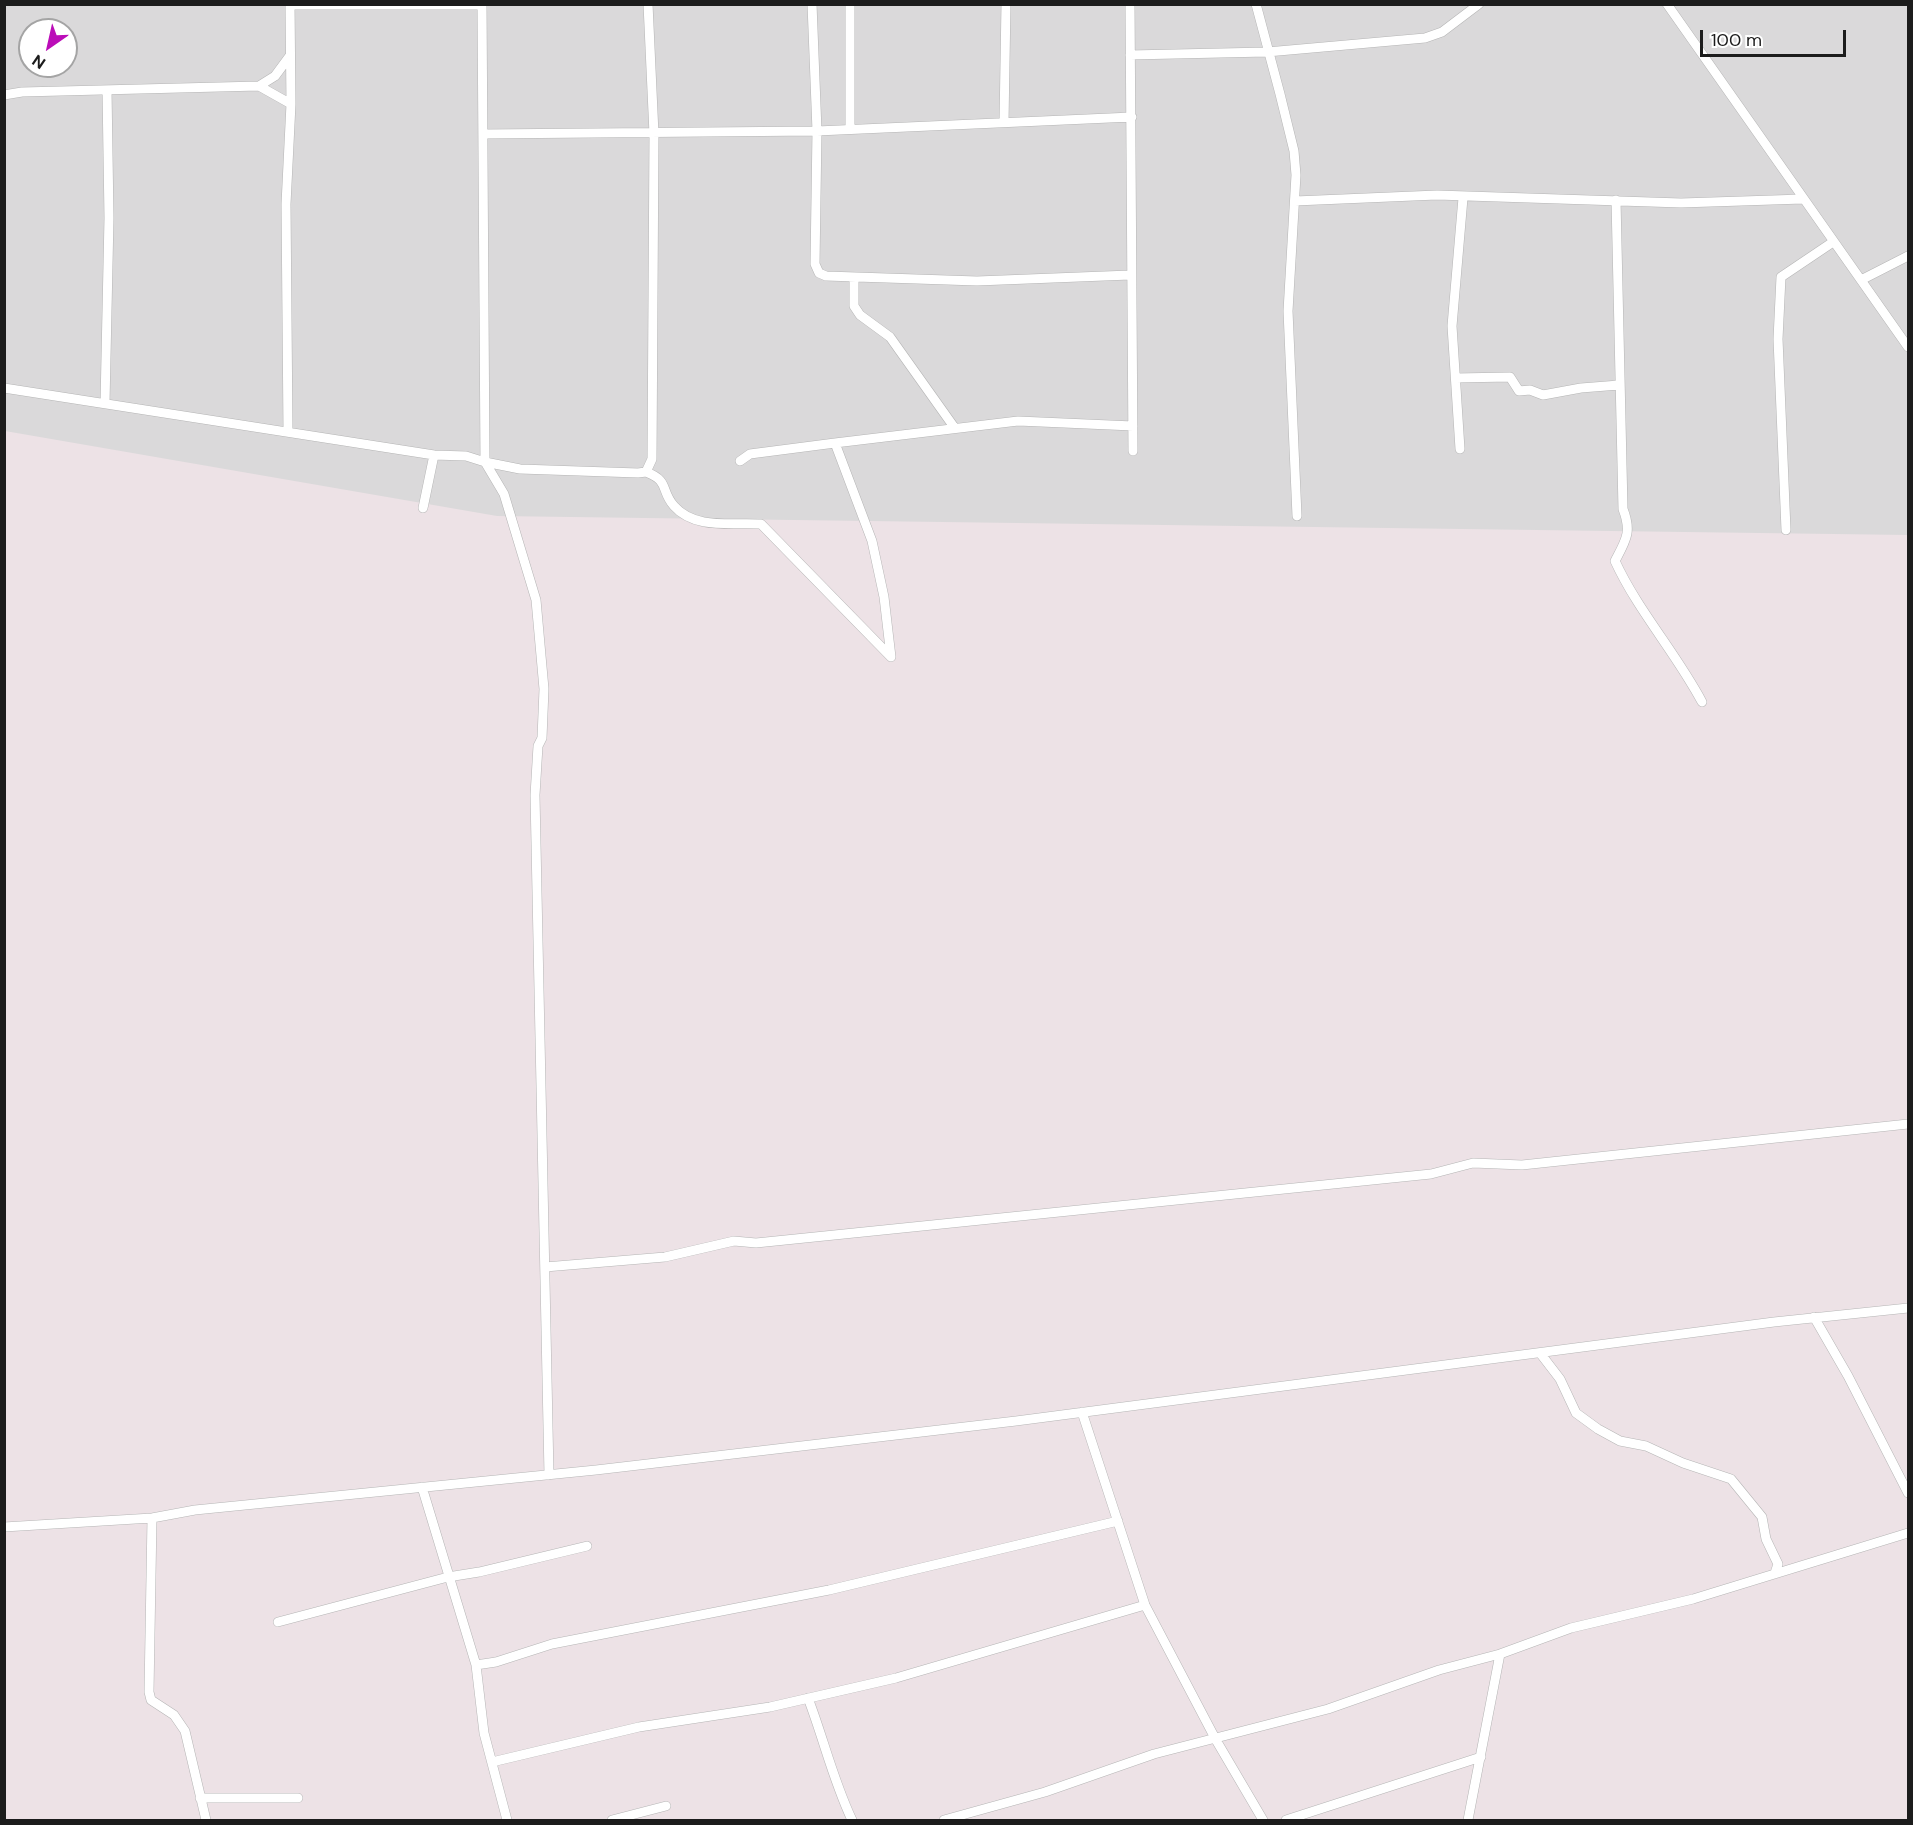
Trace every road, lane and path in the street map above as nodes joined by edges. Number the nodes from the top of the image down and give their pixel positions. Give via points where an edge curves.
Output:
1 (648, 4) edge
2 (812, 4) edge
3 (850, 4) edge
4 (1006, 4) edge
5 (1130, 4) edge
6 (1256, 4) edge
7 (1479, 4) edge
8 (1667, 4) edge
9 (290, 5) edge
10 (482, 5) edge
11 (1267, 52) junction
12 (1130, 55) junction
13 (290, 56) junction
14 (259, 86) junction
15 (107, 90) junction
16 (4, 95) edge
17 (291, 104) junction
18 (1132, 117) junction
19 (1004, 122) junction
20 (850, 129) junction
21 (817, 131) junction
22 (484, 134) junction
23 (654, 134) junction
24 (1463, 198) junction
25 (1803, 199) junction
26 (1616, 200) junction
27 (1294, 201) junction
28 (1833, 242) junction
29 (1908, 256) edge
30 (1130, 275) junction
31 (854, 277) junction
32 (1861, 280) junction
33 (1908, 347) edge
34 (1456, 378) junction
35 (1619, 385) junction
36 (4, 388) edge
37 (105, 403) junction
38 (1133, 426) junction
39 (954, 427) junction
40 (288, 431) junction
41 (835, 443) junction
42 (1460, 449) dead end
43 (1133, 451) dead end
44 (434, 454) junction
45 (740, 461) dead end
46 (485, 462) junction
47 (646, 472) junction
48 (423, 508) dead end
49 (1297, 516) dead end
50 (1785, 530) dead end
51 (1702, 702) dead end
52 (1908, 1124) edge
53 (545, 1267) junction
54 (1908, 1308) edge
55 (1814, 1317) junction
56 (1540, 1353) junction
57 (1082, 1412) junction
58 (549, 1475) junction
59 (422, 1487) junction
60 (1908, 1493) edge
61 (152, 1518) junction
62 (1118, 1521) junction
63 (4, 1527) edge
64 (1908, 1533) edge
65 (587, 1546) dead end
66 (1775, 1573) junction
67 (448, 1577) junction
68 (1145, 1605) junction
69 (278, 1622) dead end
70 (1500, 1654) junction
71 (476, 1665) junction
72 (808, 1698) junction
73 (1216, 1740) junction
74 (1481, 1757) junction
75 (492, 1762) junction
76 (200, 1798) junction
77 (298, 1798) dead end
78 (666, 1806) dead end
79 (206, 1821) edge
80 (507, 1821) edge
81 (612, 1821) edge
82 (852, 1821) edge
83 (944, 1821) edge
84 (1263, 1821) edge
85 (1286, 1821) edge
86 (1468, 1821) edge

1 - 23 street
2 - 21 street
3 - 20 street
4 - 19 street
5 - 12 street
6 - 11 street
7 - 11 street via 1442,32 1425,38
8 - 25 street
9 - 10 street
9 - 13 street
10 - 22 street
11 - 12 street
11 - 27 street via 1294,151
12 - 18 street
13 - 14 street via 275,76
13 - 17 street
14 - 15 street
14 - 17 street
15 - 16 street
15 - 37 street
17 - 40 street via 286,204
18 - 19 street
18 - 30 street
19 - 20 street
20 - 21 street
21 - 23 street
21 - 31 street via 815,264 819,273 826,276
22 - 23 street
22 - 46 street
23 - 47 street via 652,459
24 - 26 street
24 - 27 street via 1437,195
24 - 34 street via 1452,326
25 - 26 street via 1681,203
25 - 28 street
26 - 35 street
27 - 49 street via 1288,311
28 - 32 street
28 - 50 street via 1781,277
29 - 32 street
30 - 31 street via 977,281
30 - 38 street
31 - 39 street via 854,306 860,315 891,337
32 - 33 street
34 - 35 street via 1510,377 1519,390 1542,395
34 - 42 street
35 - 51 street via 1623,509 1629,525 1616,561 1625,582 1685,669
36 - 37 street
37 - 40 street
38 - 39 street via 1024,421
38 - 43 street
39 - 41 street
40 - 44 street
41 - 45 street via 750,454
41 - 47 street via 872,541 891,657 761,524 699,523 675,507 661,479
44 - 46 street
44 - 48 street
46 - 47 street via 520,469
46 - 53 street via 504,494 536,600 541,640 543,718 536,795
52 - 53 street via 1522,1165 1473,1163 1431,1174 756,1243 734,1241 665,1257
53 - 58 street
54 - 55 street
55 - 56 street
55 - 60 street
56 - 57 street
56 - 66 street via 1560,1379 1576,1413 1598,1429 1620,1441 1646,1446 1731,1479 1765,1524 1766,1539 1778,1564
57 - 58 street
57 - 62 street
58 - 59 street
59 - 61 street via 195,1510
59 - 67 street
61 - 63 street
61 - 76 street via 149,1692 151,1700 174,1715 185,1731
62 - 68 street
62 - 71 street via 829,1590 552,1644
64 - 66 street
65 - 67 street
66 - 70 street via 1693,1599 1571,1628
67 - 69 street
67 - 71 street
68 - 72 street via 896,1678
68 - 73 street
70 - 73 street
70 - 74 street
71 - 75 street via 477,1690
72 - 75 street via 639,1727
72 - 82 street via 834,1780
73 - 83 street via 1154,1754 1045,1792
73 - 84 street
74 - 85 street
74 - 86 street
75 - 80 street
76 - 77 street
76 - 79 street
78 - 81 street

